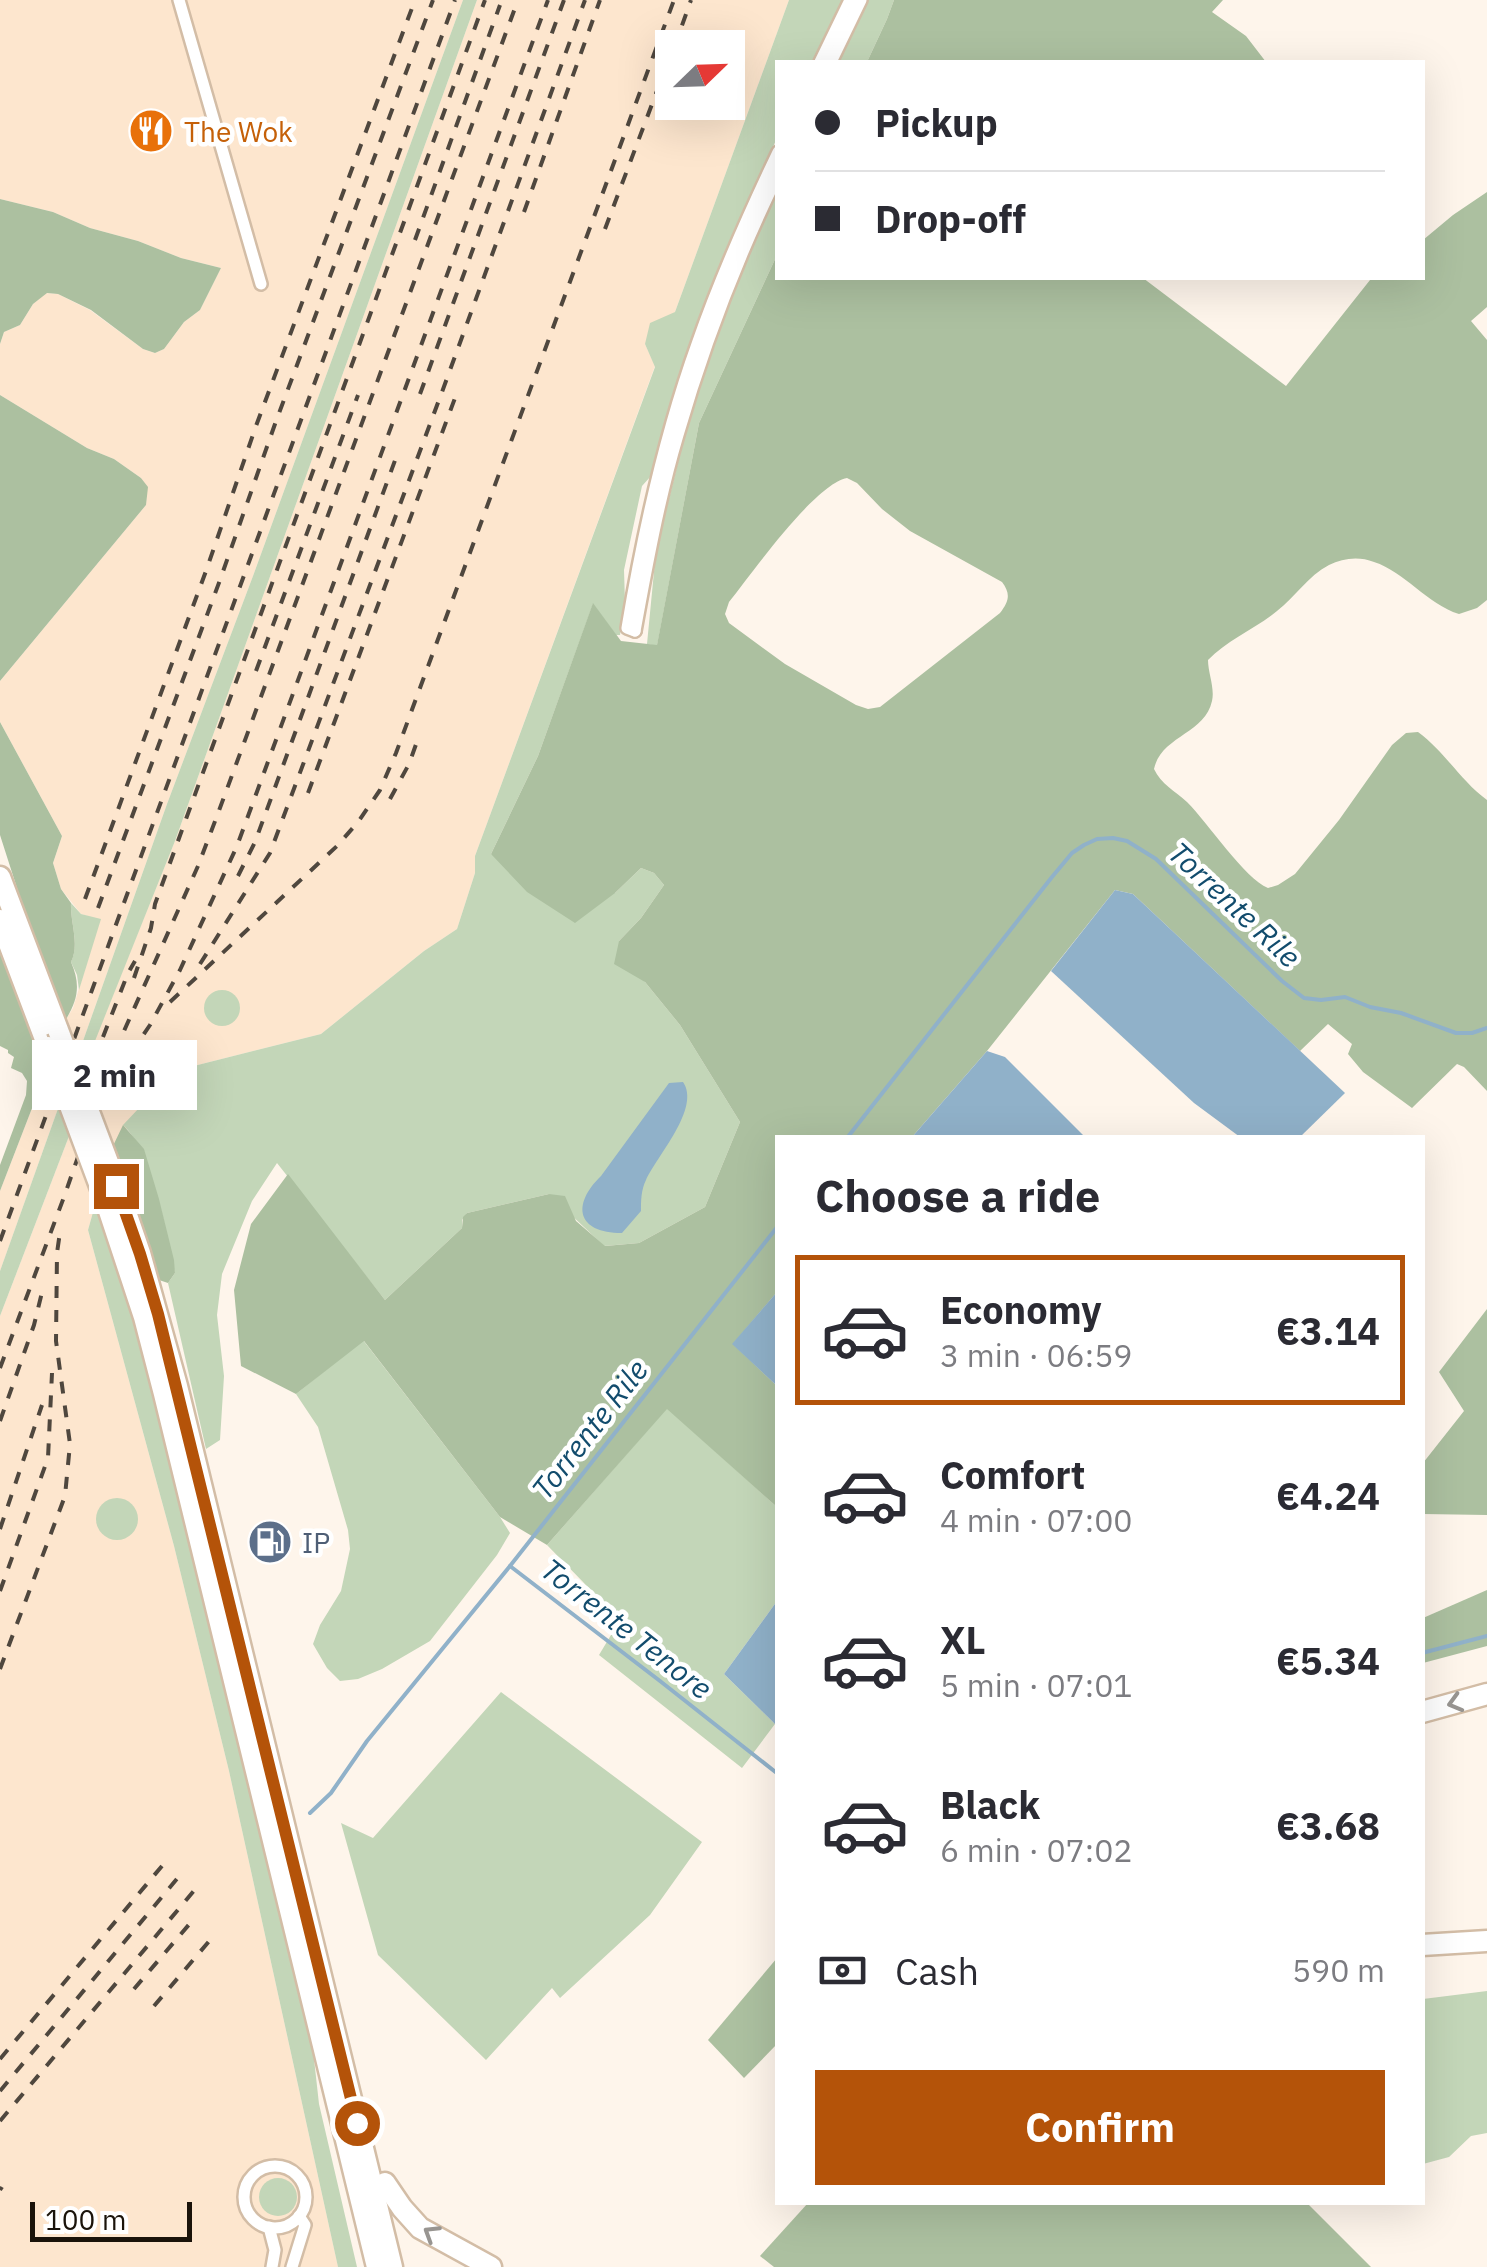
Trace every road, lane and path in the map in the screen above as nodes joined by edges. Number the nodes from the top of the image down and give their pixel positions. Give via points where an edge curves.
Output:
1 (179, 0) edge
2 (850, 0) edge
3 (861, 0) edge
4 (821, 60) edge
5 (832, 60) edge
6 (775, 158) edge
7 (775, 181) edge
8 (261, 284) dead end
9 (0, 877) edge
10 (0, 920) edge
11 (53, 1039) junction
12 (1487, 1694) edge
13 (1425, 1711) edge
14 (1487, 1941) edge
15 (1425, 1945) edge
16 (324, 2016) junction
17 (385, 2183) junction
18 (300, 2216) junction
19 (269, 2227) junction
20 (272, 2267) edge
21 (292, 2267) edge
22 (364, 2267) edge
23 (377, 2267) edge
24 (392, 2267) edge
25 (406, 2267) edge
26 (490, 2267) edge

1 - 8 street
2 - 4 street
3 - 5 street
6 - 7 street via 695,348 638,562 627,628 636,631 647,560 704,350
9 - 11 highway
10 - 11 highway
11 - 16 highway, bridge via 112,1195
12 -> 13 highway
14 - 15 highway
16 - 17 highway via 368,2113
16 - 22 highway via 329,2124
16 - 23 highway
16 - 24 highway
17 - 25 highway
26 -> 17 highway via 420,2228
18 - 19 street
18 - 19 street via 302,2182 293,2171 268,2166 251,2177 244,2200 254,2220
18 - 21 street via 305,2225
19 - 20 street via 276,2250

